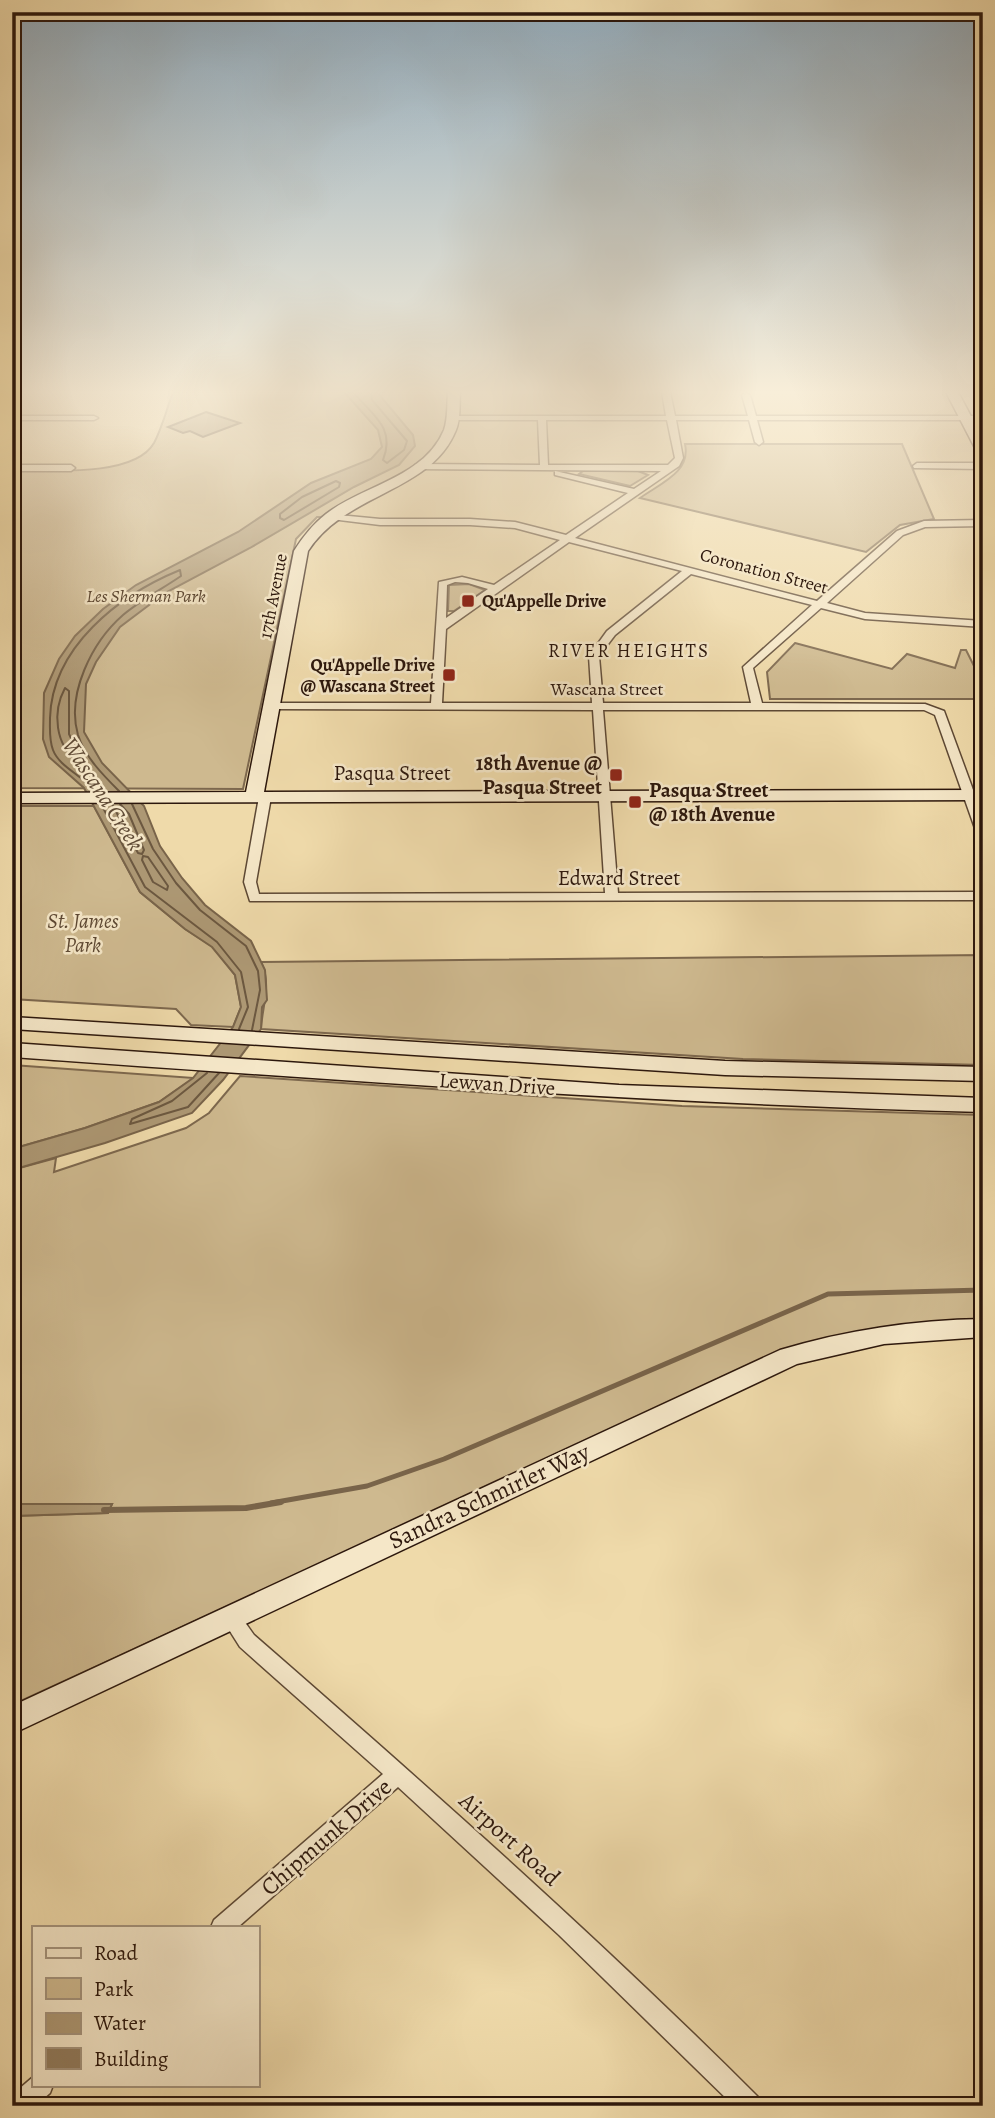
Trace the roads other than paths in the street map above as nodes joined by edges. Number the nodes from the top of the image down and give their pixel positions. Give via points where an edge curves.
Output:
1 (376, 491) edge
2 (631, 491) edge
3 (636, 492) joint
4 (331, 516) junction
5 (983, 523) edge
6 (568, 539) junction
7 (689, 570) junction
8 (496, 589) junction
9 (822, 604) junction
10 (983, 624) edge
11 (441, 629) junction
12 (272, 706) junction
13 (598, 706) junction
14 (436, 707) junction
15 (757, 707) junction
16 (604, 795) junction
17 (976, 795) edge
18 (260, 797) junction
19 (12, 798) edge
20 (983, 834) edge
21 (983, 896) edge
22 (612, 897) junction
23 (254, 898) joint
24 (12, 1023) edge
25 (12, 1050) edge
26 (983, 1074) edge
27 (983, 1105) edge
28 (983, 1328) edge
29 (230, 1617) junction
30 (12, 1721) edge
31 (398, 1774) junction
32 (223, 1926) edge
33 (40, 2086) edge
34 (18, 2106) edge
35 (751, 2106) edge

1 - 4 street, 17th Avenue
2 - 3 street
3 - 6 street
4 - 6 street, Coronation Street via 380,522 499,523
4 - 12 street, 17th Avenue via 313,530 301,551
5 - 9 street via 909,528
6 - 7 street, Coronation Street
6 - 8 street
7 - 9 street, Coronation Street
7 - 13 street via 611,633 594,656
8 - 11 street
8 - 11 street via 465,580 442,584
9 - 10 street, Coronation Street via 895,620
9 - 15 street via 748,667
11 - 14 street
12 - 14 street, Wascana Street
12 - 18 street, 17th Avenue
13 - 14 street, Wascana Street
13 - 15 street, Wascana Street
13 - 16 street
15 - 17 street, Wascana Street via 925,707 940,713
16 - 17 street, Pasqua Street
16 - 18 street, Pasqua Street
16 - 22 street
17 - 20 street
18 - 19 street, Pasqua Street
18 - 23 street, 17th Avenue via 250,882
21 - 22 street, Edward Street
22 - 23 street, Edward Street
24 - 26 street, Lewvan Drive via 725,1068
25 - 27 street, Lewvan Drive via 669,1096
28 - 29 street, Sandra Schmirler Way via 866,1336 789,1357
29 - 30 street, Sandra Schmirler Way
29 - 31 street, Airport Road via 247,1641
31 - 32 street, Chipmunk Drive
31 - 35 street, Airport Road via 660,2013
33 - 34 street

